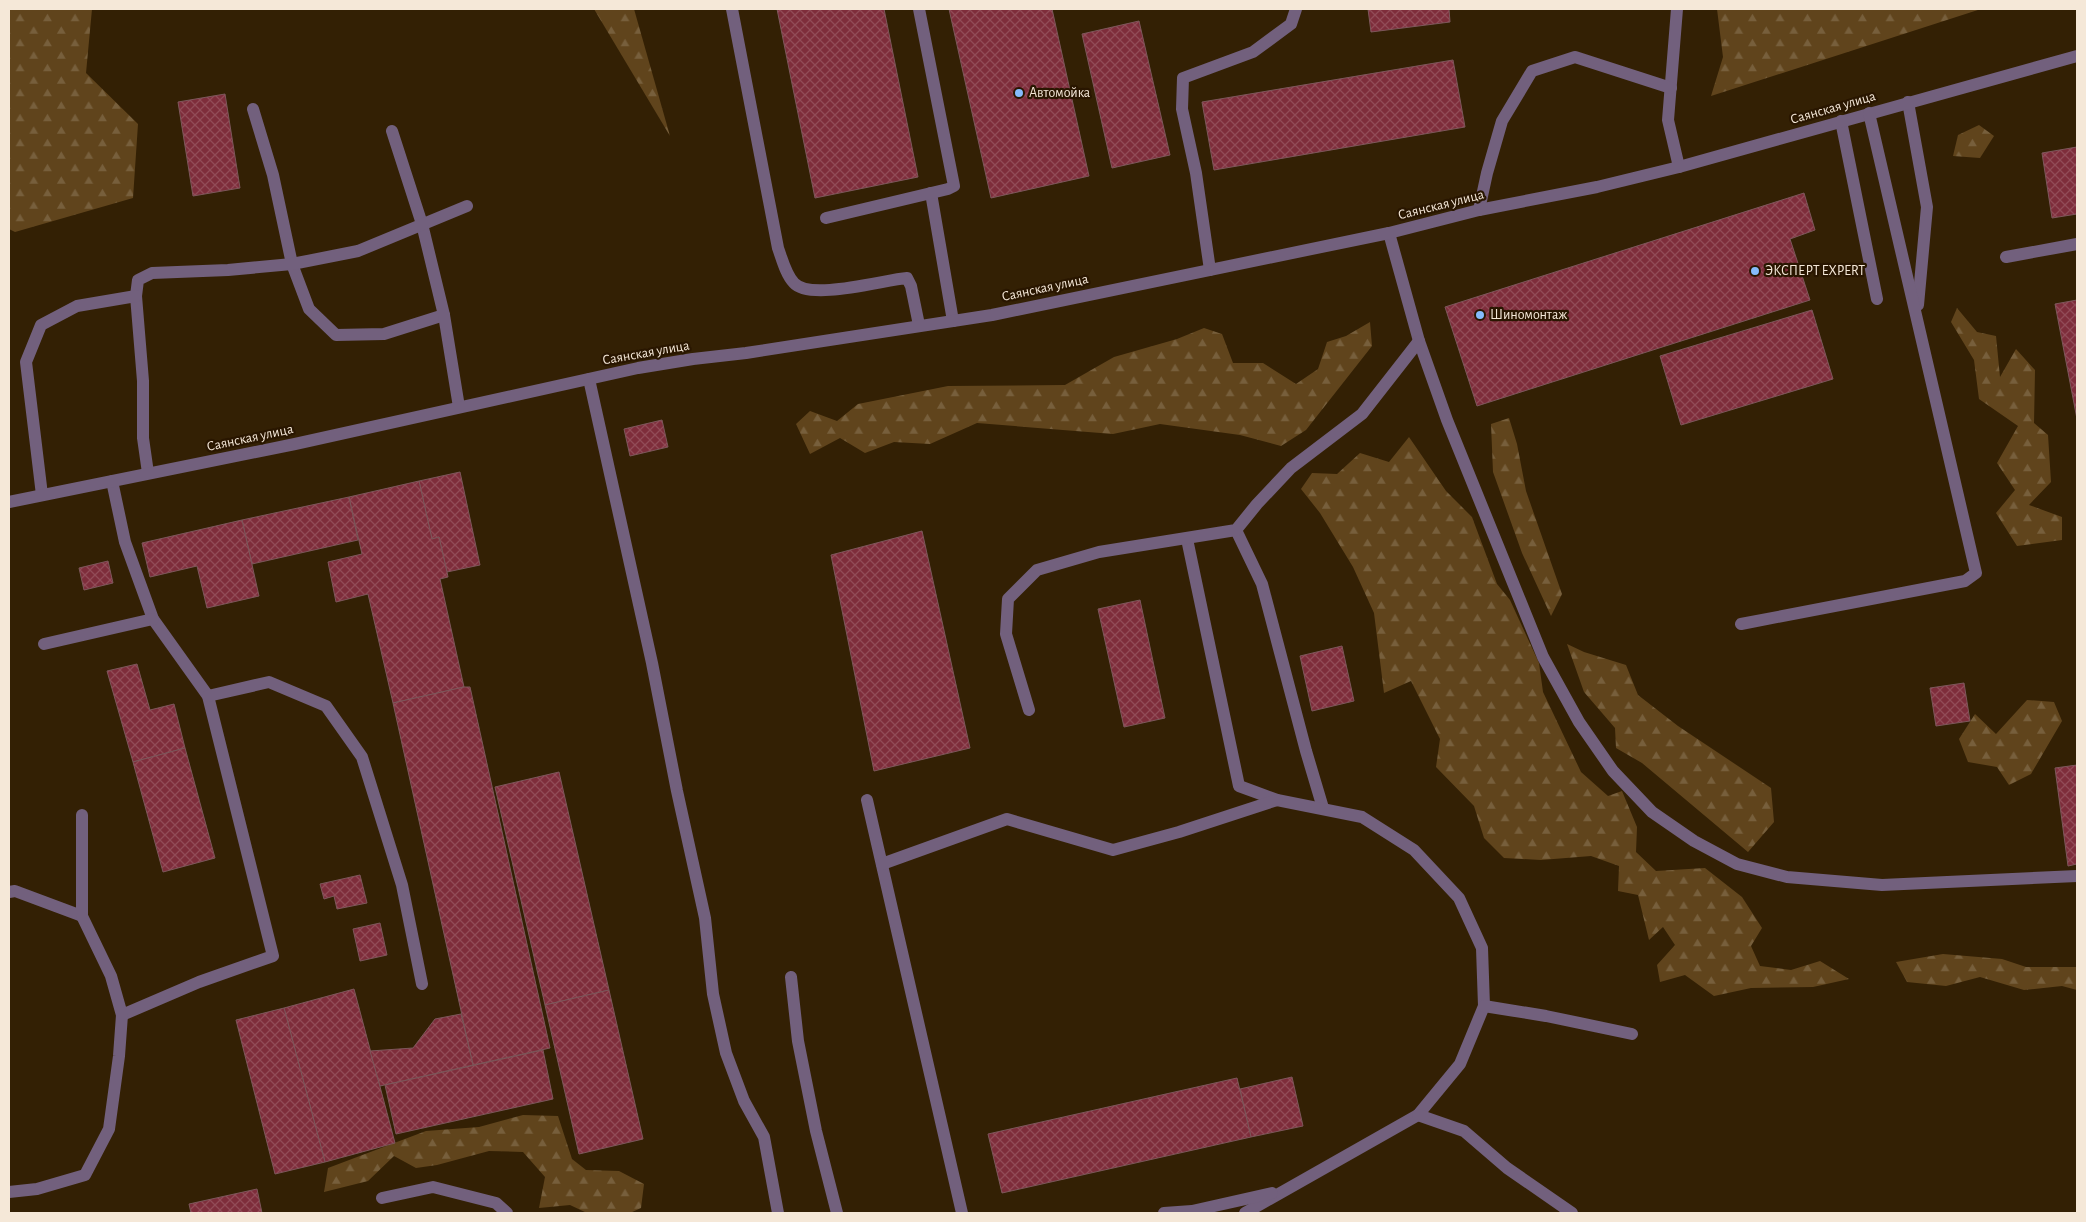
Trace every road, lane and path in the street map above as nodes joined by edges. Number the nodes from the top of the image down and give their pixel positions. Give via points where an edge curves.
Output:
1 (732, 9) edge
2 (919, 9) edge
3 (1296, 9) edge
4 (1677, 9) edge
5 (2077, 56) edge
6 (1671, 88) junction
7 (1908, 102) junction
8 (253, 109) dead end
9 (1869, 113) junction
10 (1841, 121) junction
11 (392, 132) dead end
12 (1679, 167) junction
13 (931, 193) junction
14 (467, 206) dead end
15 (1480, 210) junction
16 (826, 218) dead end
17 (422, 224) junction
18 (1389, 233) junction
19 (2077, 244) edge
20 (2006, 257) dead end
21 (292, 264) junction
22 (1210, 270) junction
23 (136, 296) junction
24 (1877, 299) dead end
25 (444, 314) junction
26 (1917, 318) junction
27 (953, 321) junction
28 (919, 325) junction
29 (1419, 340) junction
30 (589, 379) junction
31 (459, 407) junction
32 (148, 473) junction
33 (112, 481) junction
34 (42, 495) junction
35 (9, 502) edge
36 (1236, 530) junction
37 (1187, 539) junction
38 (153, 619) junction
39 (1741, 624) dead end
40 (44, 644) dead end
41 (208, 696) junction
42 (1029, 710) dead end
43 (867, 800) dead end
44 (1277, 800) junction
45 (1323, 808) junction
46 (82, 815) dead end
47 (882, 864) junction
48 (2077, 876) edge
49 (9, 892) edge
50 (82, 916) junction
51 (791, 977) dead end
52 (422, 984) dead end
53 (1484, 1006) junction
54 (122, 1014) junction
55 (1632, 1034) dead end
56 (1418, 1115) junction
57 (1284, 1190) junction
58 (9, 1192) edge
59 (382, 1198) dead end
60 (507, 1213) edge
61 (778, 1213) edge
62 (837, 1213) edge
63 (962, 1213) edge
64 (1164, 1213) edge
65 (1245, 1213) edge
66 (1572, 1213) edge

1 - 28 street via 778,248 793,282 802,289 811,290 848,288 907,278
2 - 13 street via 954,186
3 - 22 street via 1291,24 1253,52 1183,78 1182,108 1196,173
4 - 6 street
5 - 7 street, Саянская улица
6 - 12 street via 1668,120
6 - 15 street via 1574,58 1532,72 1502,121
7 - 9 street, Саянская улица
7 - 26 street via 1927,207
8 - 21 street via 273,176
9 - 10 street, Саянская улица
9 - 26 street
10 - 12 street, Саянская улица
10 - 24 street
11 - 17 street
12 - 15 street, Саянская улица
13 - 16 street
13 - 27 street
14 - 17 street
15 - 18 street, Саянская улица
17 - 21 street via 358,251
17 - 25 street
18 - 22 street, Саянская улица
18 - 29 street
19 - 20 street
21 - 23 street via 152,273 138,280
21 - 25 street via 309,309 336,335 384,334
22 - 27 street, Саянская улица
23 - 32 street via 143,381 143,438
23 - 34 street via 77,306 41,324 26,362
25 - 31 street
26 - 39 street via 1976,573 1964,581
27 - 28 street, Саянская улица
28 - 30 street, Саянская улица via 693,359
29 - 36 street via 1362,414 1291,468
29 - 48 street via 1447,420 1543,657 1579,722 1613,771 1652,812 1694,841 1737,864 1787,877 1882,885
30 - 31 street, Саянская улица
30 - 61 street via 705,918 713,994 726,1053 744,1101 764,1137
31 - 32 street, Саянская улица
32 - 33 street, Саянская улица
33 - 34 street, Саянская улица
33 - 38 street via 125,542
34 - 35 street, Саянская улица
36 - 37 street
36 - 45 street via 1262,584
37 - 42 street via 1099,552 1037,570 1008,599 1006,634
37 - 44 street via 1239,786
38 - 40 street
38 - 41 street
41 - 52 street via 269,682 326,706 362,757 402,885
41 - 54 street via 273,956
43 - 47 street
44 - 45 street
44 - 47 street via 1113,850 1007,819
45 - 53 street via 1362,817 1414,850 1458,898 1482,948
46 - 50 street
47 - 63 street
49 - 50 street via 15,891
50 - 54 street via 111,976
51 - 62 street via 805,1077
53 - 55 street
53 - 56 street via 1460,1064
54 - 58 street via 109,1129 85,1175 37,1189
56 - 57 street
56 - 66 street via 1464,1131 1507,1168
57 - 64 street via 1192,1211
57 - 65 street
59 - 60 street via 432,1187 496,1202

